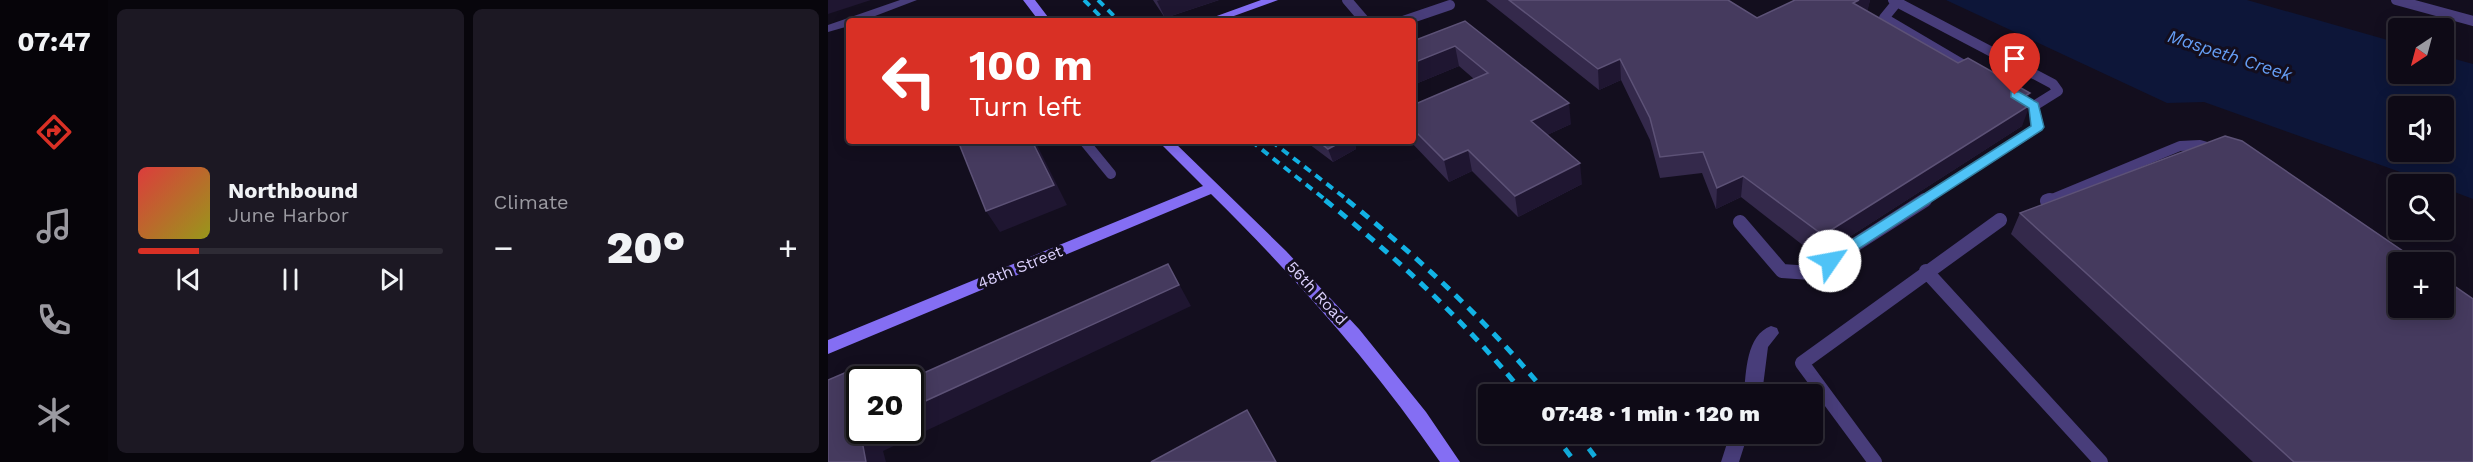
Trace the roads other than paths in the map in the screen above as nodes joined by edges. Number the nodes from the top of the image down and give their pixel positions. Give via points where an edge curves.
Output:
1 (911, 0) edge
2 (1029, 0) edge
3 (1272, 0) edge
4 (1347, 0) edge
5 (2396, 0) edge
6 (1895, 1) edge
7 (1450, 5) dead end
8 (859, 18) edge
9 (1043, 18) edge
10 (1218, 18) edge
11 (1362, 18) edge
12 (1412, 18) edge
13 (2473, 21) edge
14 (846, 22) edge
15 (828, 29) edge
16 (1984, 77) edge
17 (1086, 144) edge
18 (1168, 144) edge
19 (2223, 151) edge
20 (1110, 174) dead end
21 (1213, 187) junction
22 (2047, 201) edge
23 (2000, 220) dead end
24 (1740, 222) dead end
25 (1926, 271) junction
26 (1771, 333) dead end
27 (828, 347) edge
28 (1754, 384) edge
29 (1736, 444) edge
30 (1451, 462) edge
31 (1730, 462) edge
32 (1875, 462) edge
33 (2101, 462) edge

1 - 8 street
2 - 9 main road
3 - 10 main road
4 - 11 lane
5 - 13 lane
6 - 16 lane via 1884,18
6 - 24 lane via 2053,84 2058,91 2029,103 2038,127 1811,273 1782,271
7 - 12 lane
14 - 15 street
17 - 20 lane
18 - 21 main road, 56th Road
19 - 22 lane via 2200,145 2180,146
21 - 27 main road, 48th Street
21 - 30 main road, 56th Road via 1330,306 1407,400
23 - 25 lane
25 - 32 lane via 1802,363
25 - 33 lane
26 - 28 street via 1760,345
29 - 31 street

